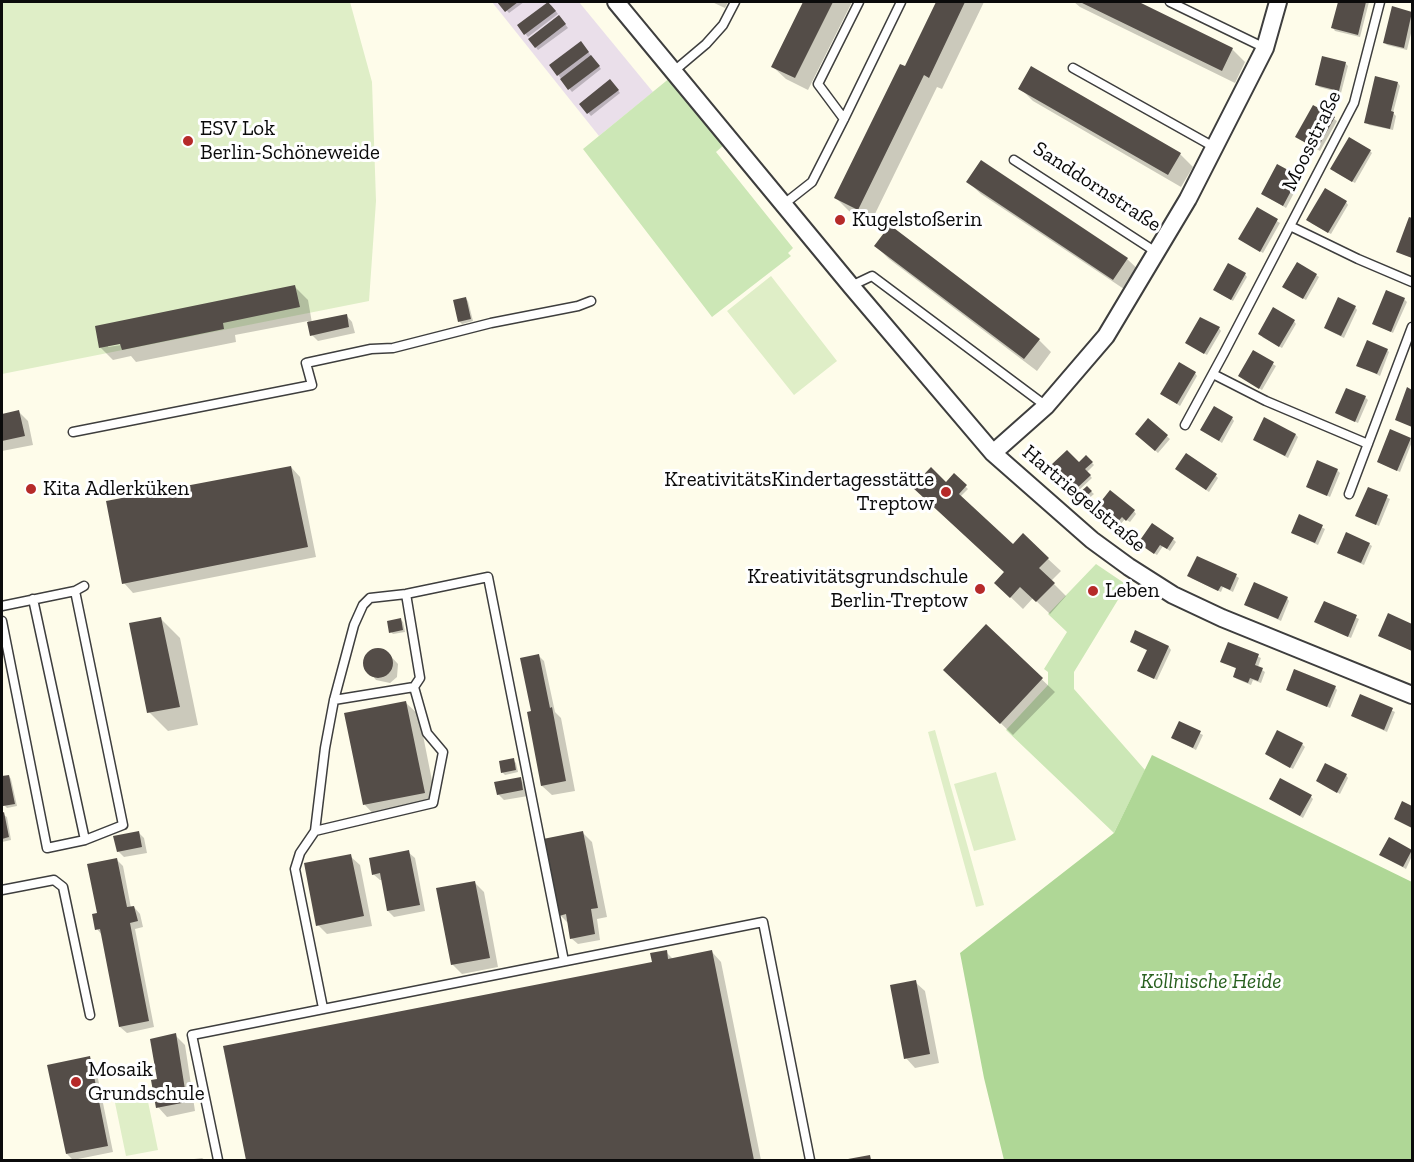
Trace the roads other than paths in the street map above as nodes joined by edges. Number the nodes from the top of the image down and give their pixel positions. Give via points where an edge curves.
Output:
1 (616, 2) edge
2 (735, 2) edge
3 (858, 2) edge
4 (900, 2) edge
5 (1170, 2) edge
6 (1278, 2) edge
7 (1380, 2) edge
8 (1265, 48) junction
9 (1073, 68) dead end
10 (674, 71) junction
11 (844, 120) junction
12 (1214, 147) junction
13 (1014, 160) dead end
14 (784, 204) junction
15 (1290, 226) junction
16 (1156, 252) junction
17 (1413, 282) edge
18 (851, 286) junction
19 (591, 301) dead end
20 (1413, 327) edge
21 (1213, 374) junction
22 (1046, 406) junction
23 (1185, 424) dead end
24 (73, 432) dead end
25 (1368, 444) junction
26 (993, 453) junction
27 (1349, 494) dead end
28 (84, 586) dead end
29 (75, 591) junction
30 (406, 594) junction
31 (33, 599) junction
32 (2, 606) edge
33 (2, 621) edge
34 (414, 687) junction
35 (1413, 694) edge
36 (334, 700) junction
37 (315, 831) junction
38 (85, 840) junction
39 (2, 890) edge
40 (564, 961) junction
41 (323, 1008) junction
42 (90, 1015) dead end
43 (218, 1161) edge
44 (810, 1161) edge

1 - 10 street, Hartriegelstraße
2 - 10 lane via 723,25
3 - 11 lane via 818,84
4 - 11 lane
5 - 8 lane
6 - 8 street, Sanddornstraße
7 - 15 lane, Moosstraße via 1354,103
8 - 12 street, Sanddornstraße
9 - 12 lane
10 - 14 street, Hartriegelstraße
11 - 14 lane via 812,182
12 - 16 street, Sanddornstraße
13 - 16 lane, Sanddornstraße
14 - 18 street, Hartriegelstraße
15 - 17 lane
15 - 21 lane, Moosstraße
16 - 22 street, Sanddornstraße via 1106,336
18 - 22 lane via 872,276
18 - 26 street, Hartriegelstraße
19 - 24 lane via 393,348 306,363 312,385
20 - 25 lane
21 - 23 lane, Moosstraße
21 - 25 lane
22 - 26 street, Sanddornstraße
25 - 27 lane
26 - 35 street, Hartriegelstraße via 1092,540 1173,595
28 - 29 lane
29 - 31 lane
29 - 38 lane via 123,825
30 - 34 lane via 420,678
30 - 36 lane via 370,598 363,604
30 - 40 lane via 488,577
31 - 32 lane
31 - 38 lane
33 - 38 lane via 47,848
34 - 36 lane
34 - 37 lane via 427,733 443,752 433,803
36 - 37 lane
37 - 41 lane via 300,853 295,869
39 - 42 lane via 54,880 63,886
40 - 41 lane
40 - 44 lane via 763,922
41 - 43 lane via 192,1035

